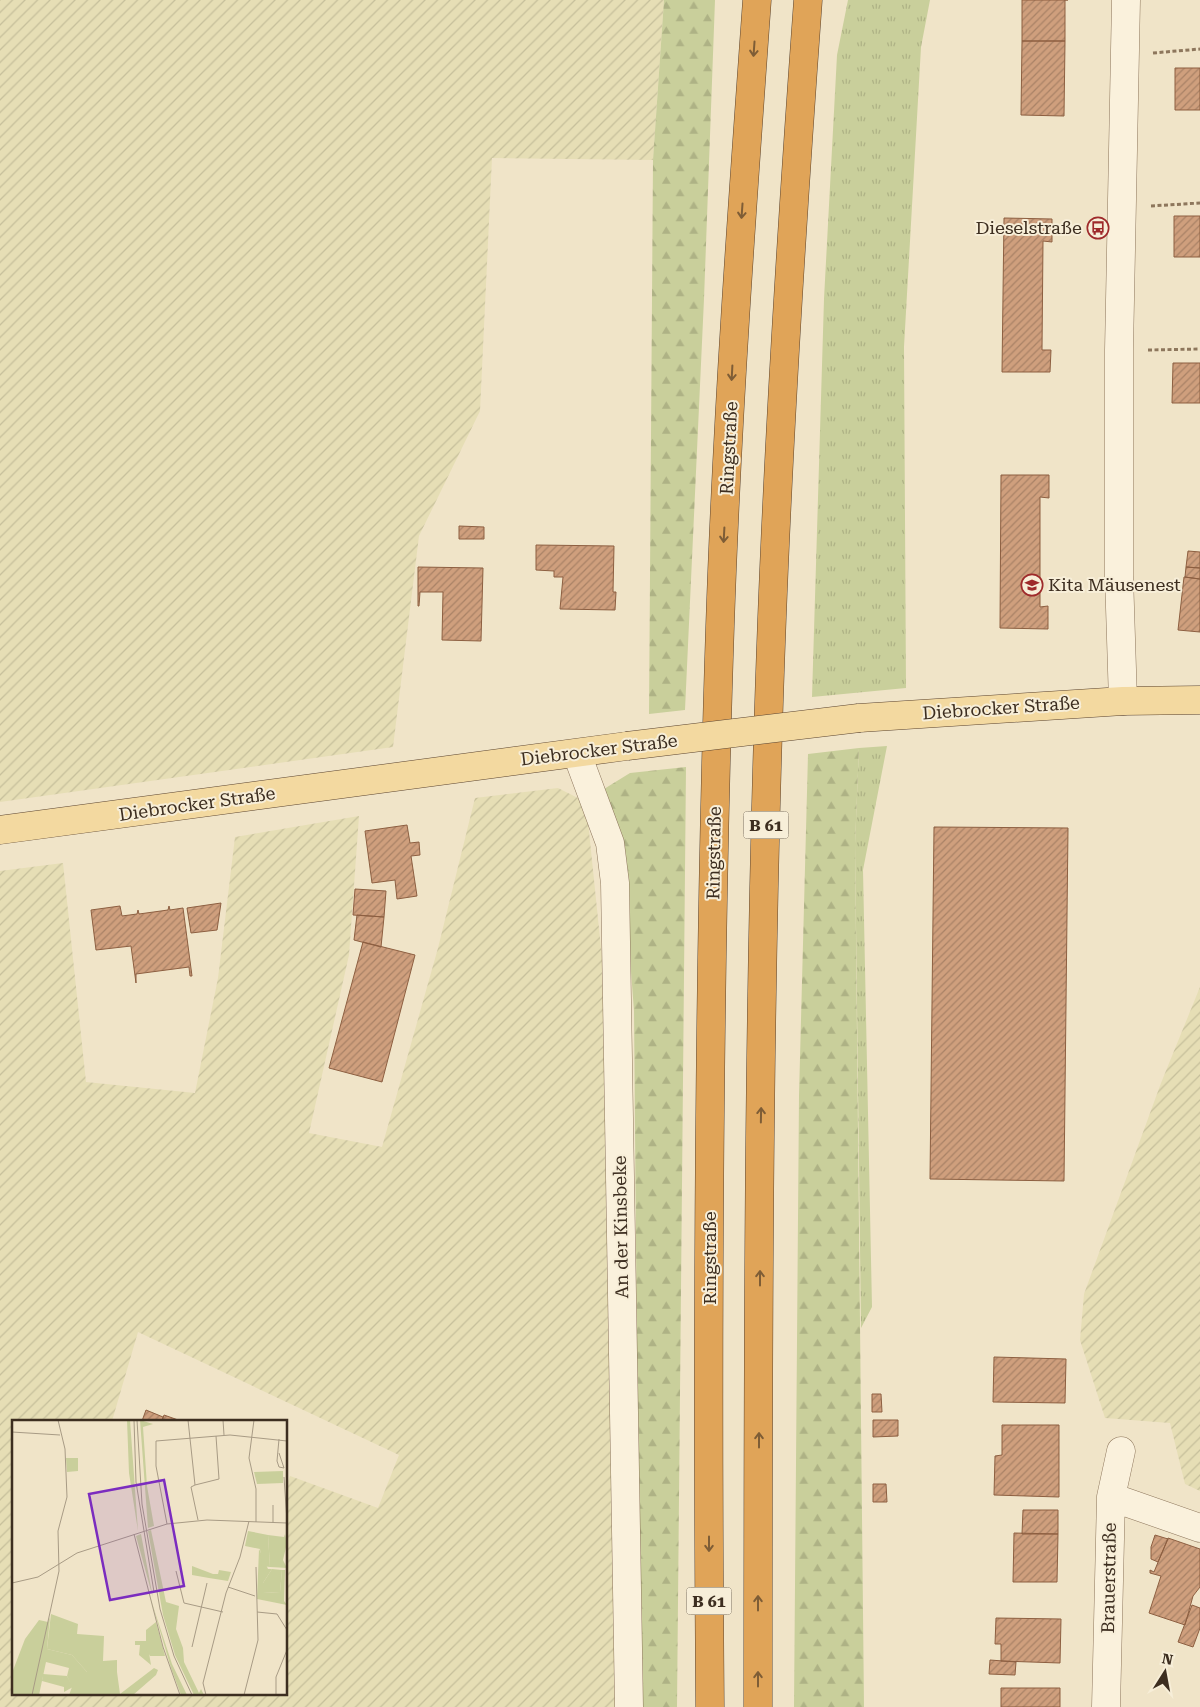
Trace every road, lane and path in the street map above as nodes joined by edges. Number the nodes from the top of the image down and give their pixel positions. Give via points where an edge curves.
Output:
1 (757, 0) edge
2 (808, 0) edge
3 (1126, 0) edge
4 (1200, 49) edge
5 (1126, 56) junction
6 (1200, 203) edge
7 (1123, 208) junction
8 (1200, 349) edge
9 (1120, 350) junction
10 (1200, 700) edge
11 (1123, 701) junction
12 (577, 754) junction
13 (0, 830) edge
14 (1121, 1451) dead end
15 (1111, 1496) junction
16 (1200, 1528) edge
17 (629, 1707) edge
18 (710, 1707) edge
19 (758, 1707) edge
20 (1106, 1707) edge

1 -> 18 highway, Ringstraße / B 61 via 736,292 720,633 710,1134
19 -> 2 highway, B 61 via 761,1136 770,667 786,300
3 - 5 street
4 - 5 path
5 - 7 street
6 - 7 path
7 - 9 street
8 - 9 path
9 - 11 street via 1119,576
10 - 11 main road, Diebrocker Straße
11 - 12 main road, Diebrocker Straße, bridge via 859,718
12 - 13 main road, Diebrocker Straße
12 - 17 street, An der Kinsbeke via 610,843 615,883
14 - 15 street, Brauerstraße
15 - 16 street
15 - 20 street, Brauerstraße

